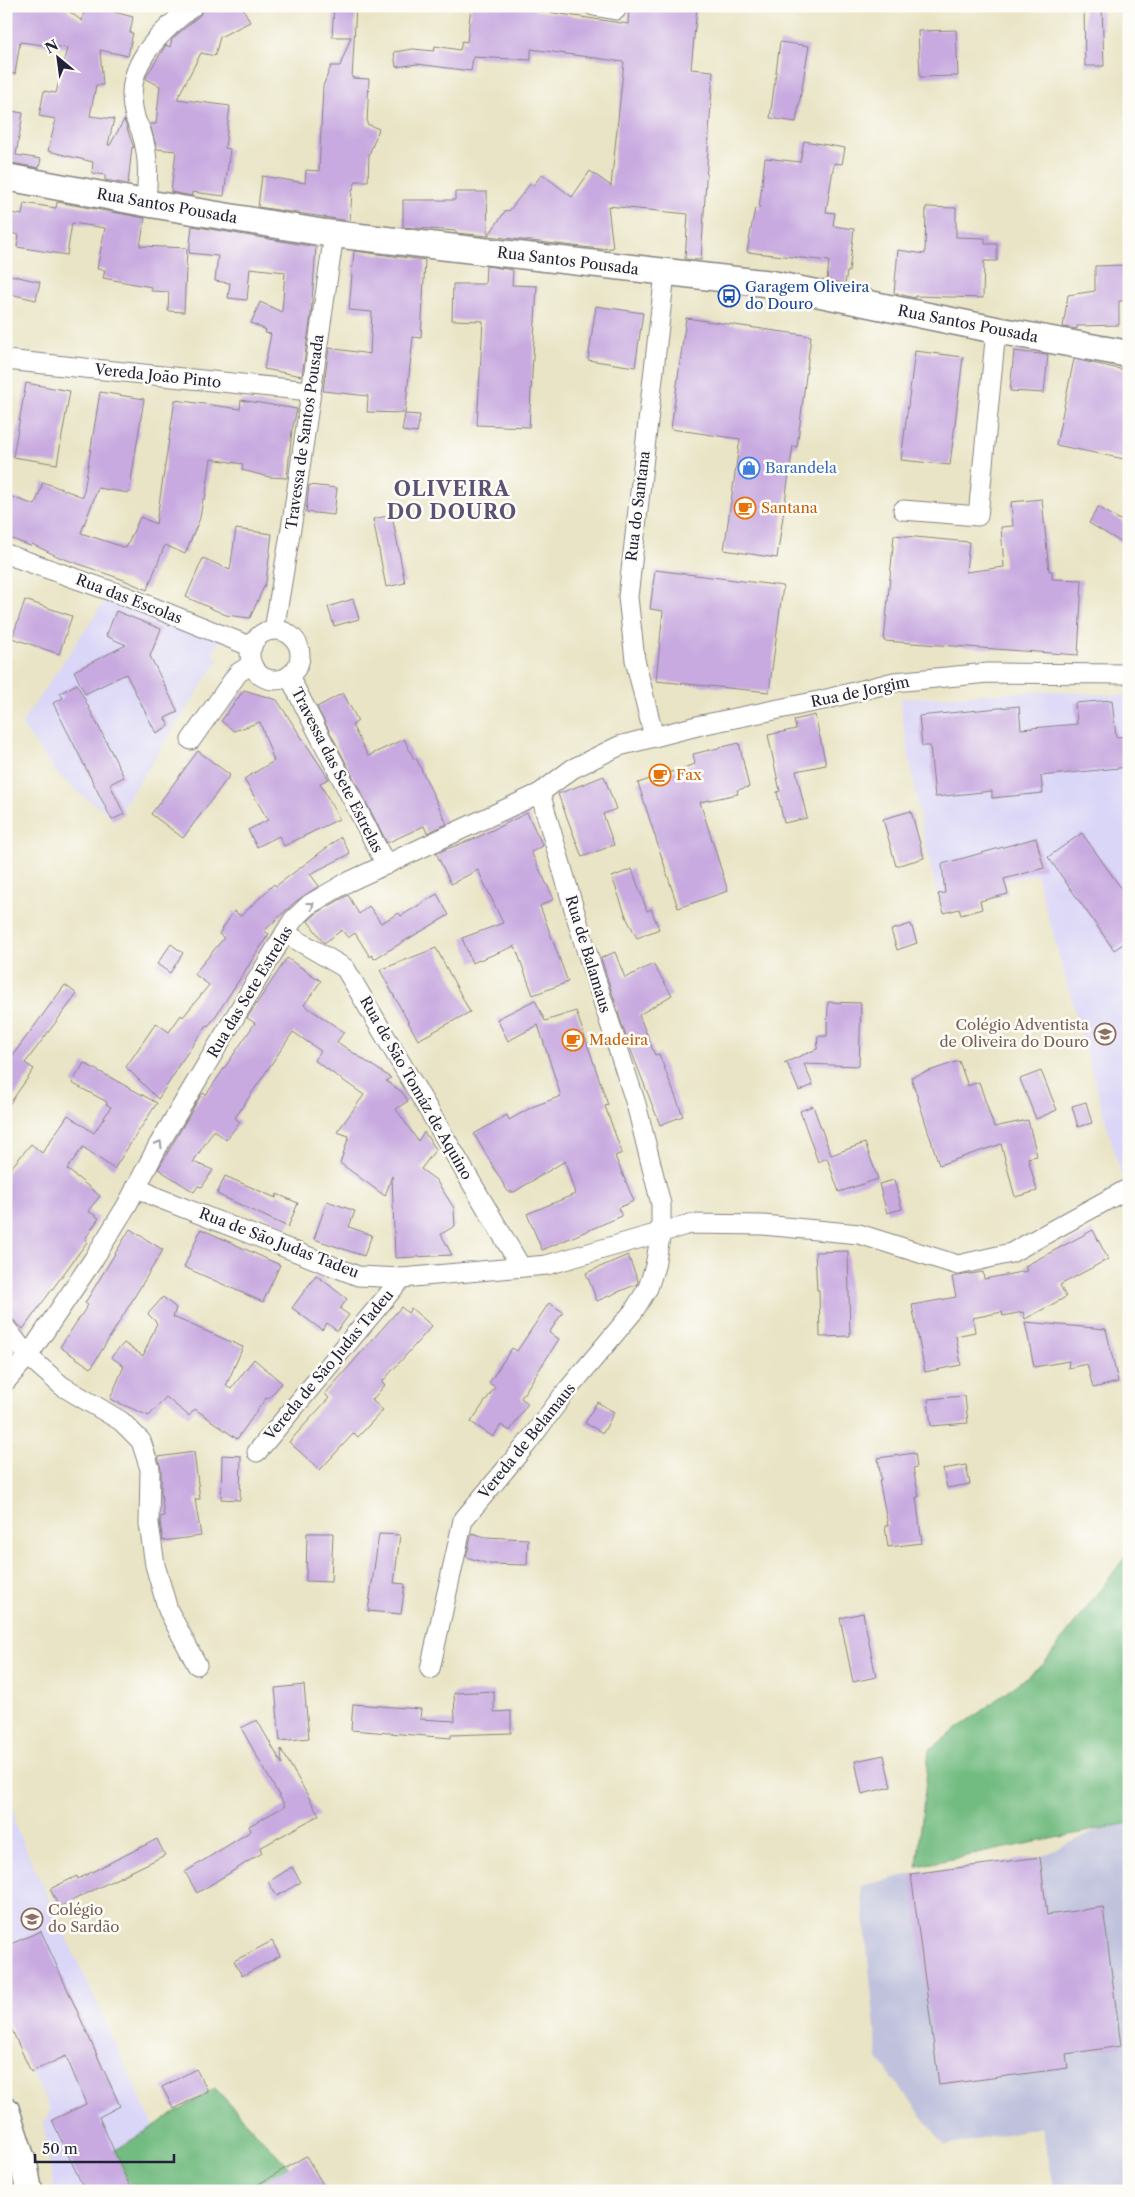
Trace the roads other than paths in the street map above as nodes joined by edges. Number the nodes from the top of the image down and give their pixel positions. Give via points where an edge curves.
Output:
1 (193, 6) edge
2 (594, 6) edge
3 (616, 10) dead end
4 (6, 177) edge
5 (145, 203) junction
6 (334, 234) junction
7 (665, 273) junction
8 (996, 330) junction
9 (1129, 354) edge
10 (6, 360) edge
11 (310, 391) junction
12 (903, 510) dead end
13 (6, 554) edge
14 (274, 630) junction
15 (252, 655) junction
16 (1129, 674) edge
17 (289, 676) junction
18 (654, 737) junction
19 (190, 740) dead end
20 (540, 793) junction
21 (386, 865) junction
22 (285, 933) junction
23 (136, 1187) junction
24 (1129, 1188) edge
25 (661, 1232) junction
26 (522, 1268) junction
27 (402, 1278) junction
28 (6, 1328) edge
29 (28, 1356) junction
30 (6, 1381) edge
31 (257, 1452) dead end
32 (197, 1665) dead end
33 (430, 1669) dead end
34 (6, 2110) edge
35 (29, 2191) edge

1 - 5 street via 168,26 135,70 131,96 147,158
2 - 3 street
4 - 5 street, Rua Santos Pousada
5 - 6 street, Rua Santos Pousada
6 - 7 street, Rua Santos Pousada
6 - 11 street, Travessa de Santos Pousada
7 - 8 street, Rua Santos Pousada via 772,284
7 - 18 street, Rua do Santana via 628,597 635,660
8 - 9 street, Rua Santos Pousada
8 - 12 street via 978,516
10 - 11 street, Vereda João Pinto
11 - 14 street, Travessa de Santos Pousada
13 - 15 street, Rua das Escolas via 125,596
14 - 15 street via 260,635
14 - 17 street via 289,634 299,647 299,663
15 - 17 street via 261,675 275,679
15 - 19 street
16 - 18 street, Rua de Jorgim via 988,673 894,682
17 - 21 street, Travessa das Sete Estrelas
18 - 20 street, Rua das Sete Estrelas via 619,746 572,769
20 - 21 street, Rua das Sete Estrelas
20 - 25 street, Rua de Balamaus via 636,1104 661,1204
22 -> 21 street, Rua das Sete Estrelas via 310,904
23 -> 22 street, Rua das Sete Estrelas
22 - 26 street, Rua de São Tomáz de Aquino via 345,968
23 - 27 street, Rua de São Judas Tadeu via 358,1276
23 - 29 street, Rua das Sete Estrelas via 93,1260
24 - 25 street, Rua de São Judas Tadeu via 1011,1253 958,1265 860,1234 763,1225 690,1224
25 - 26 street, Rua de São Judas Tadeu via 547,1265
25 - 33 street, Vereda de Belamaus via 648,1288 633,1312 463,1520
26 - 27 street, Rua de São Judas Tadeu
27 - 31 street, Vereda de São Judas Tadeu
28 - 29 street
29 - 30 street, Rua das Sete Estrelas
29 - 32 street via 62,1386 120,1421 141,1441 150,1469 149,1524 155,1565 168,1610
34 - 35 street

